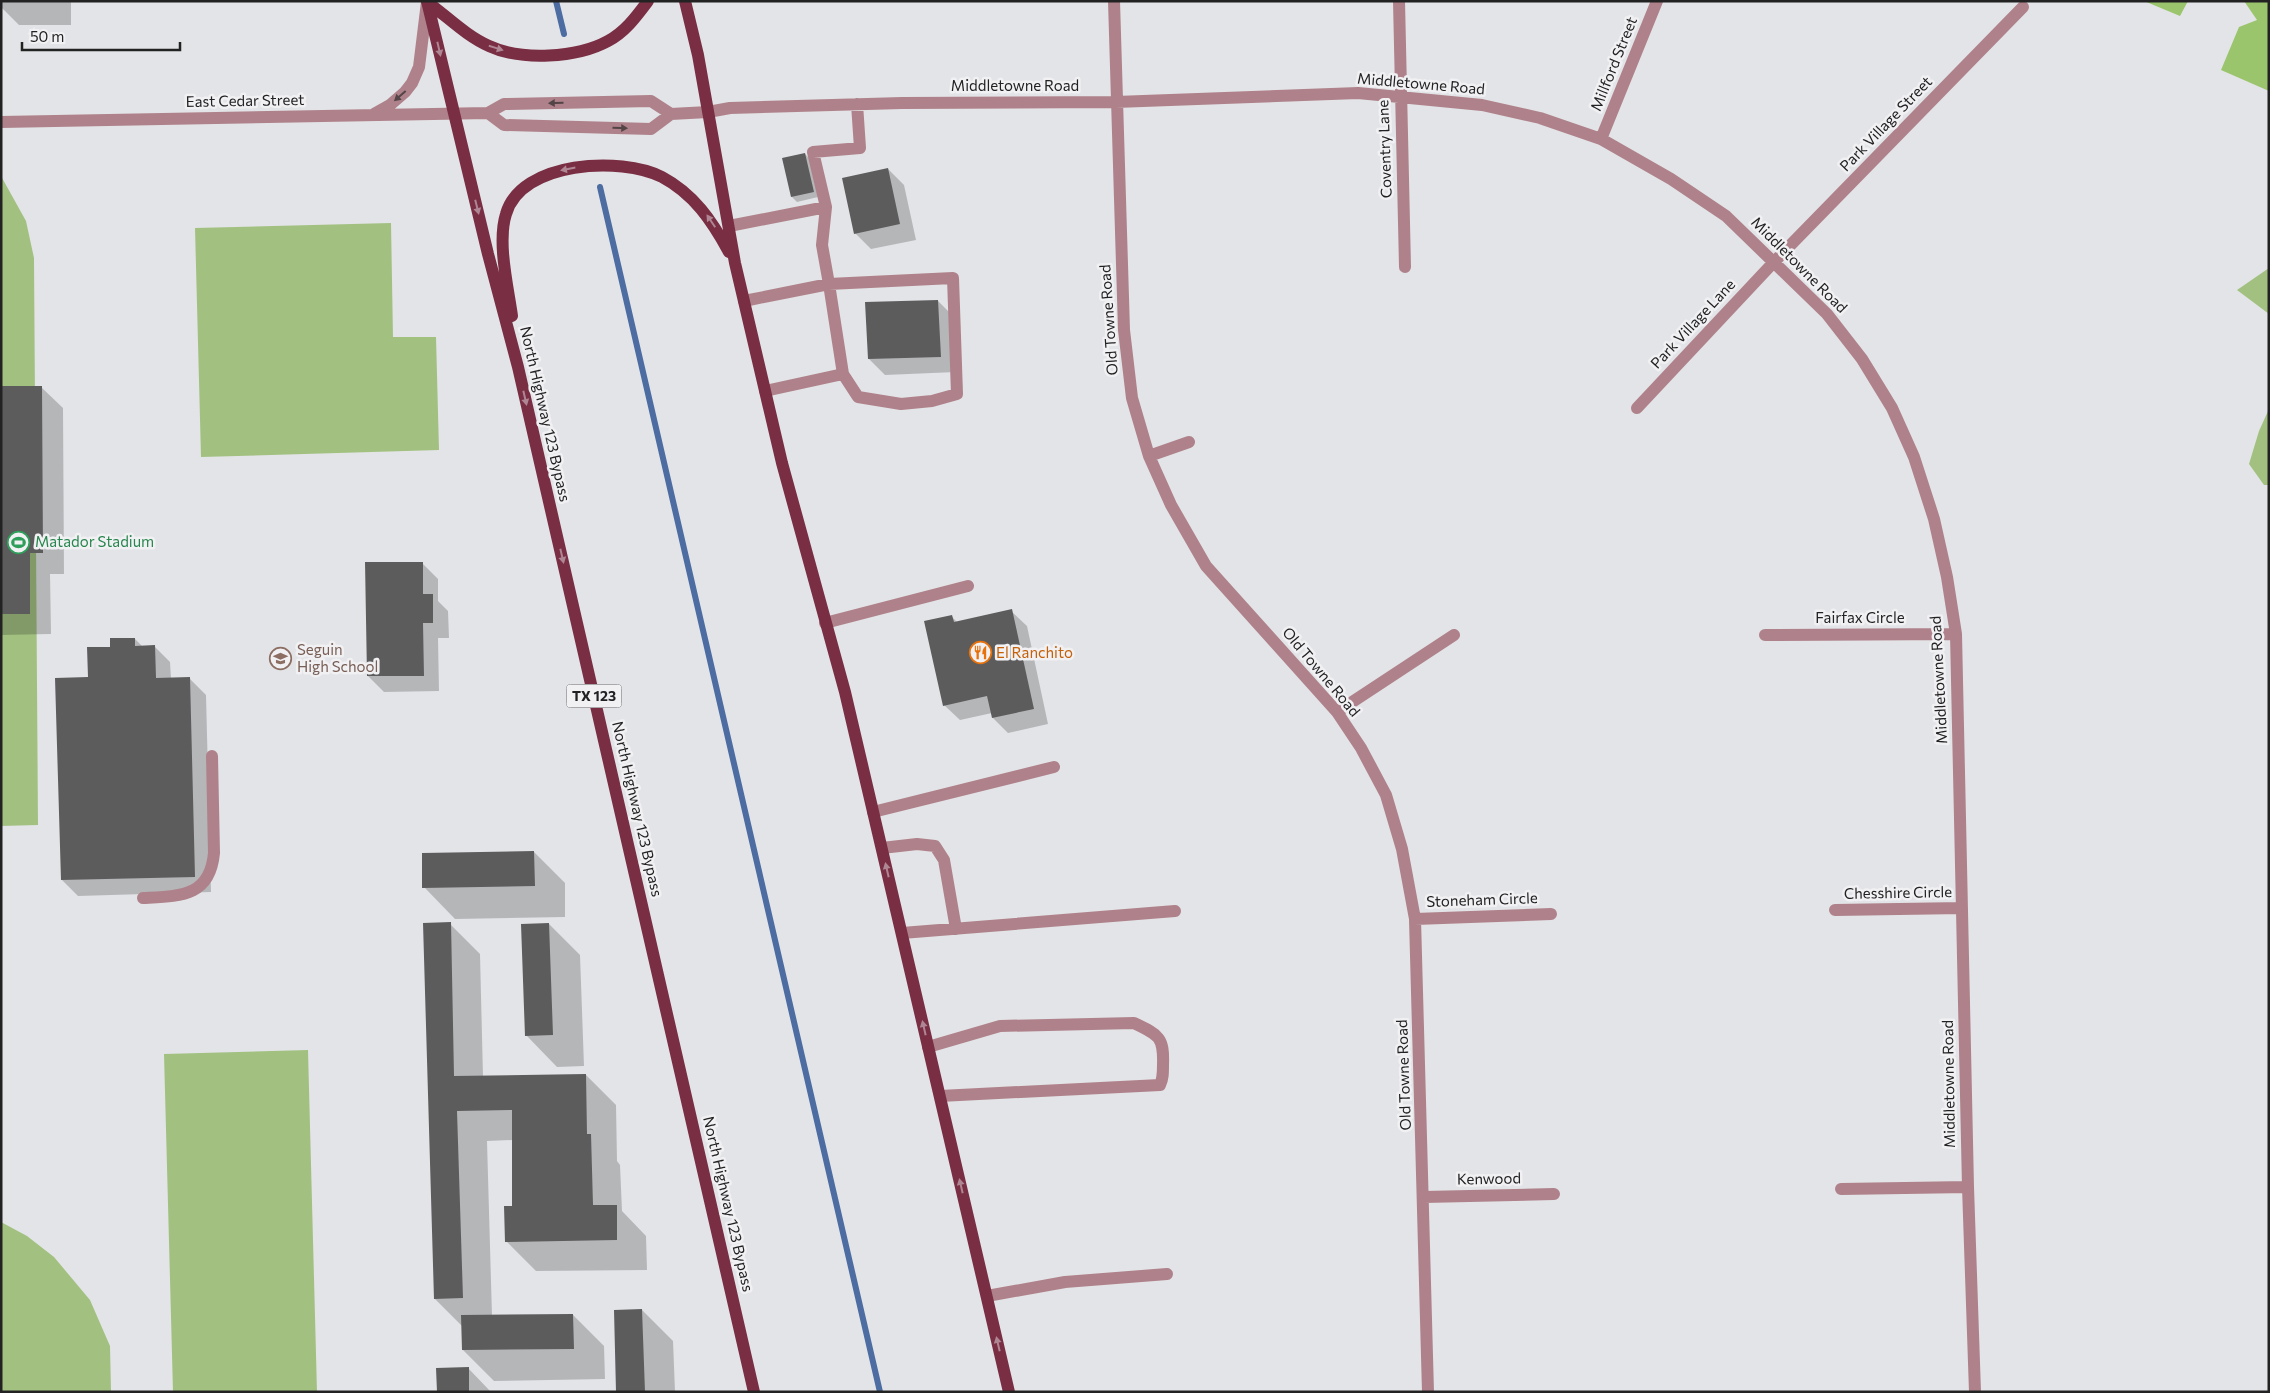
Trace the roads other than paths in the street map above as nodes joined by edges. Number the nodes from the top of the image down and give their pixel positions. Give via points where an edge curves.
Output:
1 (427, 1) edge
2 (648, 1) edge
3 (685, 1) edge
4 (1114, 1) edge
5 (1399, 1) edge
6 (1657, 1) edge
7 (2023, 7) dead end
8 (1400, 96) junction
9 (1116, 102) junction
10 (857, 104) junction
11 (708, 112) junction
12 (455, 113) junction
13 (488, 113) junction
14 (671, 114) junction
15 (372, 115) junction
16 (1, 122) edge
17 (1601, 139) junction
18 (826, 207) junction
19 (729, 226) junction
20 (735, 263) junction
21 (1773, 263) junction
22 (1405, 267) dead end
23 (828, 284) junction
24 (744, 302) junction
25 (518, 367) junction
26 (844, 374) junction
27 (765, 391) junction
28 (1637, 408) dead end
29 (1188, 442) dead end
30 (1149, 456) junction
31 (968, 586) dead end
32 (825, 623) junction
33 (1765, 634) dead end
34 (1956, 634) junction
35 (1454, 635) dead end
36 (1336, 712) junction
37 (212, 756) dead end
38 (1054, 767) dead end
39 (873, 812) junction
40 (882, 848) junction
41 (143, 898) dead end
42 (1962, 908) junction
43 (1835, 910) dead end
44 (1175, 911) dead end
45 (1551, 914) dead end
46 (1415, 919) junction
47 (956, 929) junction
48 (902, 933) junction
49 (928, 1047) junction
50 (940, 1096) junction
51 (1968, 1187) junction
52 (1841, 1189) dead end
53 (1554, 1194) dead end
54 (1424, 1197) junction
55 (1167, 1274) dead end
56 (987, 1296) junction
57 (754, 1392) edge
58 (1009, 1392) edge
59 (1428, 1392) edge
60 (1975, 1392) edge

1 -> 2 main road via 489,46 520,55 547,57 607,42 629,26
1 -> 12 main road, North Highway 123 Bypass / TX 123
1 -> 15 street via 419,67 412,83 390,105
3 - 11 main road
4 - 9 street, Old Towne Road
5 - 8 street, Coventry Lane
6 - 17 street, Millford Street
7 - 21 street, Park Village Street
8 - 9 street, Middletowne Road via 1358,93
8 - 17 street, Middletowne Road via 1502,109
8 - 22 street, Coventry Lane
9 - 10 street, Middletowne Road
9 - 30 street, Old Towne Road via 1124,330 1132,398
10 - 11 street, Middletowne Road via 730,108
10 - 18 street via 860,148 813,152
11 - 14 street
11 - 19 main road
12 - 13 street, East Cedar Street
12 - 15 street, East Cedar Street
12 -> 25 main road, North Highway 123 Bypass / TX 123
14 -> 13 street, East Cedar Street via 651,102 504,104
13 -> 14 street via 504,125 651,129
15 - 16 street, East Cedar Street
17 - 21 street, Middletowne Road via 1671,179 1726,216
18 - 19 street
18 - 23 street via 822,245
19 - 20 main road
20 - 24 main road
20 -> 25 main road via 714,223 702,208 684,191 660,176 626,166 596,166 567,169 539,178 519,191 506,213 503,241
21 - 28 street, Park Village Lane
21 - 34 street, Middletowne Road via 1828,314 1862,359 1892,408 1914,457 1934,518
23 - 24 street
23 - 26 street
23 - 26 street via 953,278 957,394 901,404 858,397
24 - 27 main road
25 -> 57 main road, North Highway 123 Bypass / TX 123
26 - 27 street
27 - 32 main road
29 - 30 street
30 - 36 street, Old Towne Road via 1171,505 1206,566
31 - 32 street
32 - 39 main road
33 - 34 street, Fairfax Circle
34 - 42 street, Middletowne Road
35 - 36 street
36 - 46 street, Old Towne Road via 1362,748 1386,795 1402,849
37 - 41 street via 212,868 204,882 190,893
38 - 39 street
39 - 40 main road
40 - 47 street via 917,844 935,846 944,860
48 -> 40 main road
42 - 43 street, Chesshire Circle
42 - 51 street, Middletowne Road
44 - 47 street
45 - 46 street, Stoneham Circle
46 - 54 street, Old Towne Road
47 - 48 street
49 -> 48 main road
49 - 50 main road
49 - 50 street via 1000,1026 1134,1023 1154,1032 1164,1046 1160,1085
56 -> 50 main road
51 - 52 street
51 - 60 street, Middletowne Road
53 - 54 street, Kenwood
54 - 59 street, Old Towne Road
55 - 56 street via 1065,1282
58 -> 56 main road

